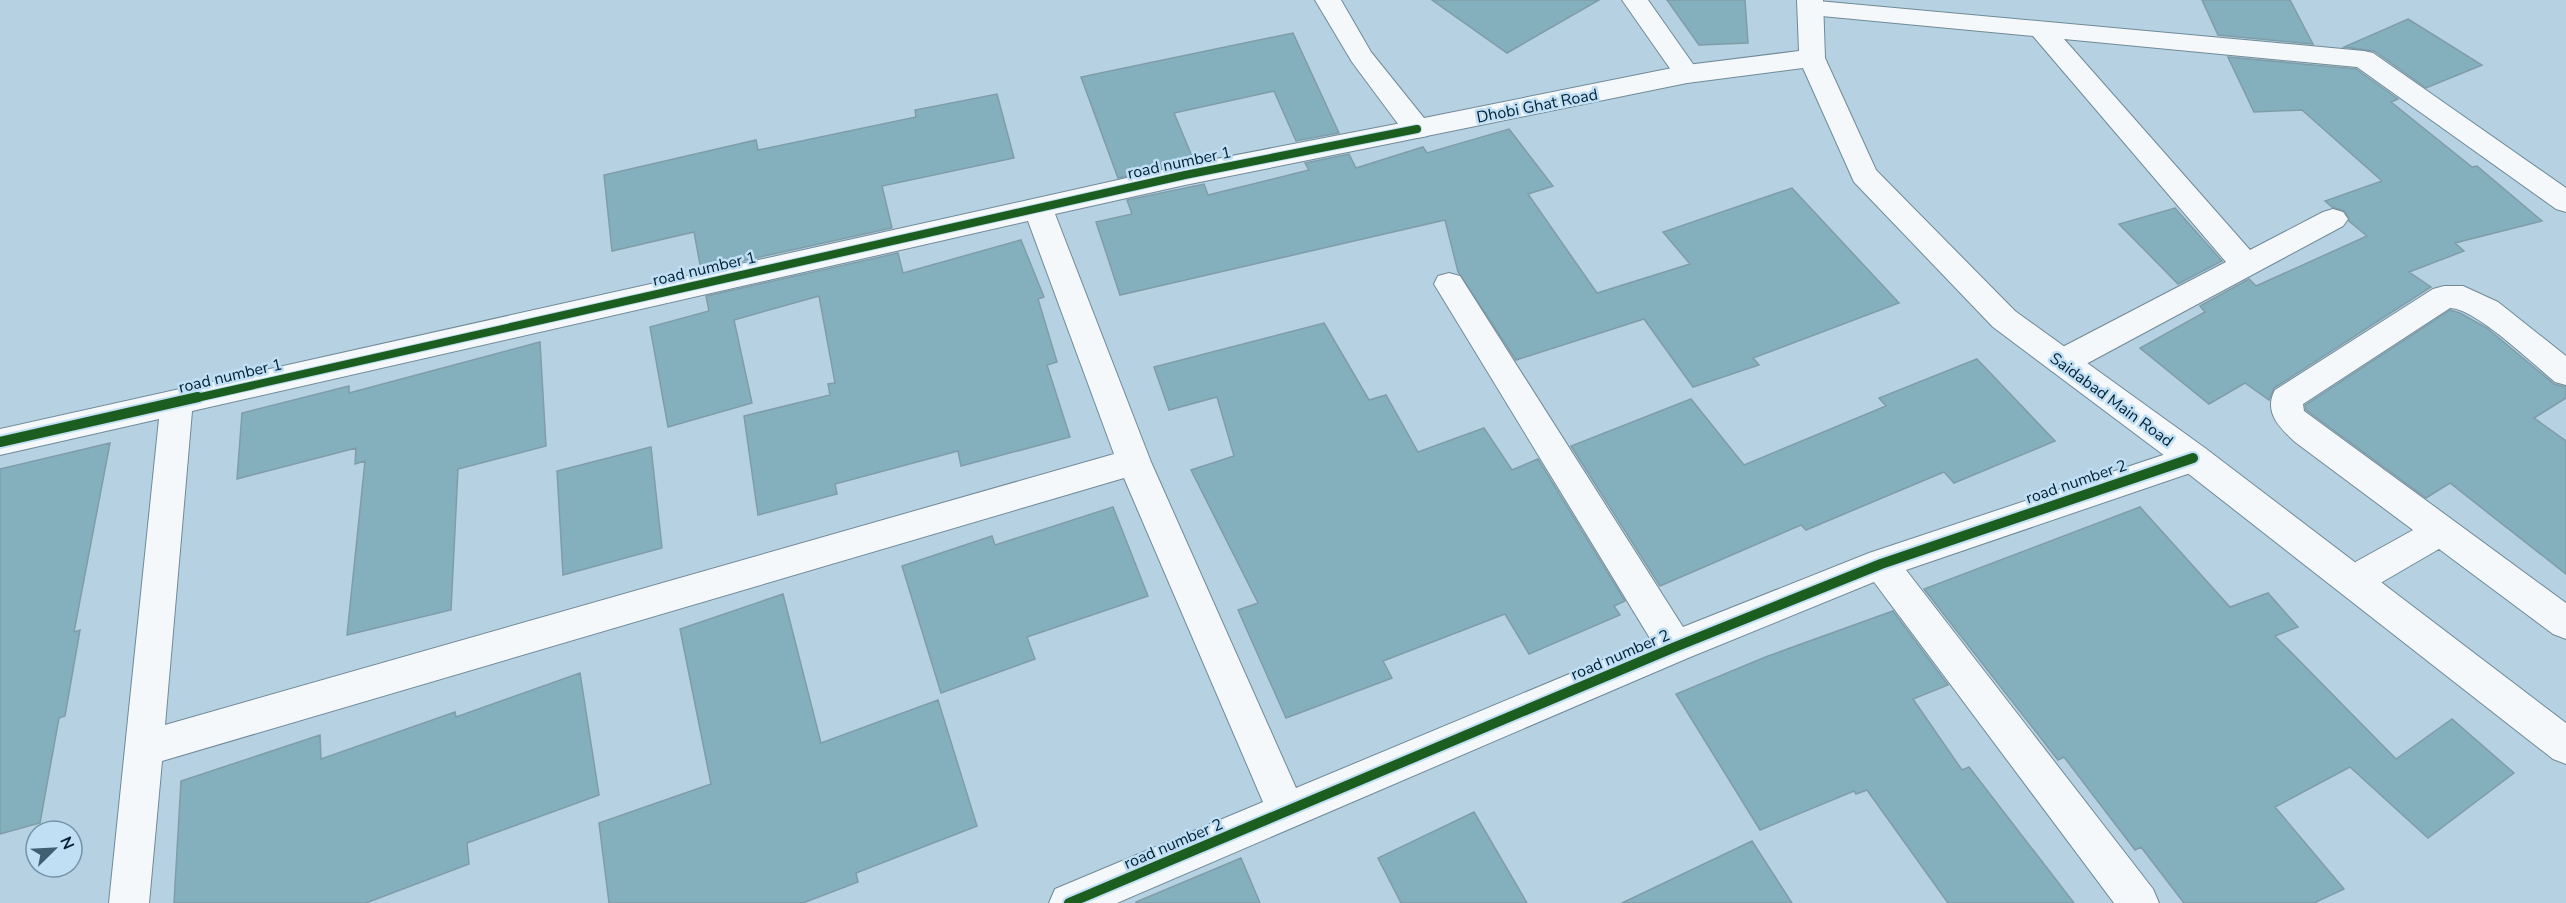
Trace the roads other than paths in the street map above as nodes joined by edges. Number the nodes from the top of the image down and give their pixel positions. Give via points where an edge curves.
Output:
1 (1328, 0) edge
2 (1635, 0) edge
3 (1811, 4) edge
4 (2042, 30) junction
5 (1812, 58) junction
6 (1688, 74) junction
7 (1417, 129) junction
8 (2565, 200) edge
9 (1038, 208) junction
10 (2333, 219) dead end
11 (2246, 265) junction
12 (1449, 284) dead end
13 (2062, 362) junction
14 (2566, 373) edge
15 (177, 402) junction
16 (0, 442) edge
17 (2193, 458) junction
18 (1134, 462) junction
19 (2439, 532) junction
20 (1881, 564) junction
21 (2353, 580) junction
22 (2566, 623) edge
23 (1675, 647) junction
24 (2566, 746) edge
25 (143, 749) junction
26 (1287, 811) junction
27 (129, 903) edge
28 (1069, 903) edge
29 (2139, 903) edge

1 - 7 street via 1360,56
2 - 6 street
3 - 4 street
3 - 5 street
4 - 8 street via 2364,59
4 - 11 street
5 - 6 street, Dhobi Ghat Road
5 - 13 street, Saidabad Main Road via 1864,175 2004,319
6 - 7 street, Dhobi Ghat Road
7 - 9 street, road number 1
9 - 15 street, road number 1
9 - 18 street
10 - 11 street
11 - 13 street
12 - 23 street
13 - 17 street, Saidabad Main Road
14 - 19 street via 2487,310 2463,297 2444,297 2286,399 2289,417
15 - 16 street, road number 1
15 - 25 street
17 - 20 street, road number 2
17 - 21 street, Saidabad Main Road
18 - 25 street
18 - 26 street
19 - 21 street
19 - 22 street
20 - 23 street, road number 2
20 - 29 street
21 - 24 street, Saidabad Main Road
23 - 26 street, road number 2
25 - 27 street
26 - 28 street, road number 2

